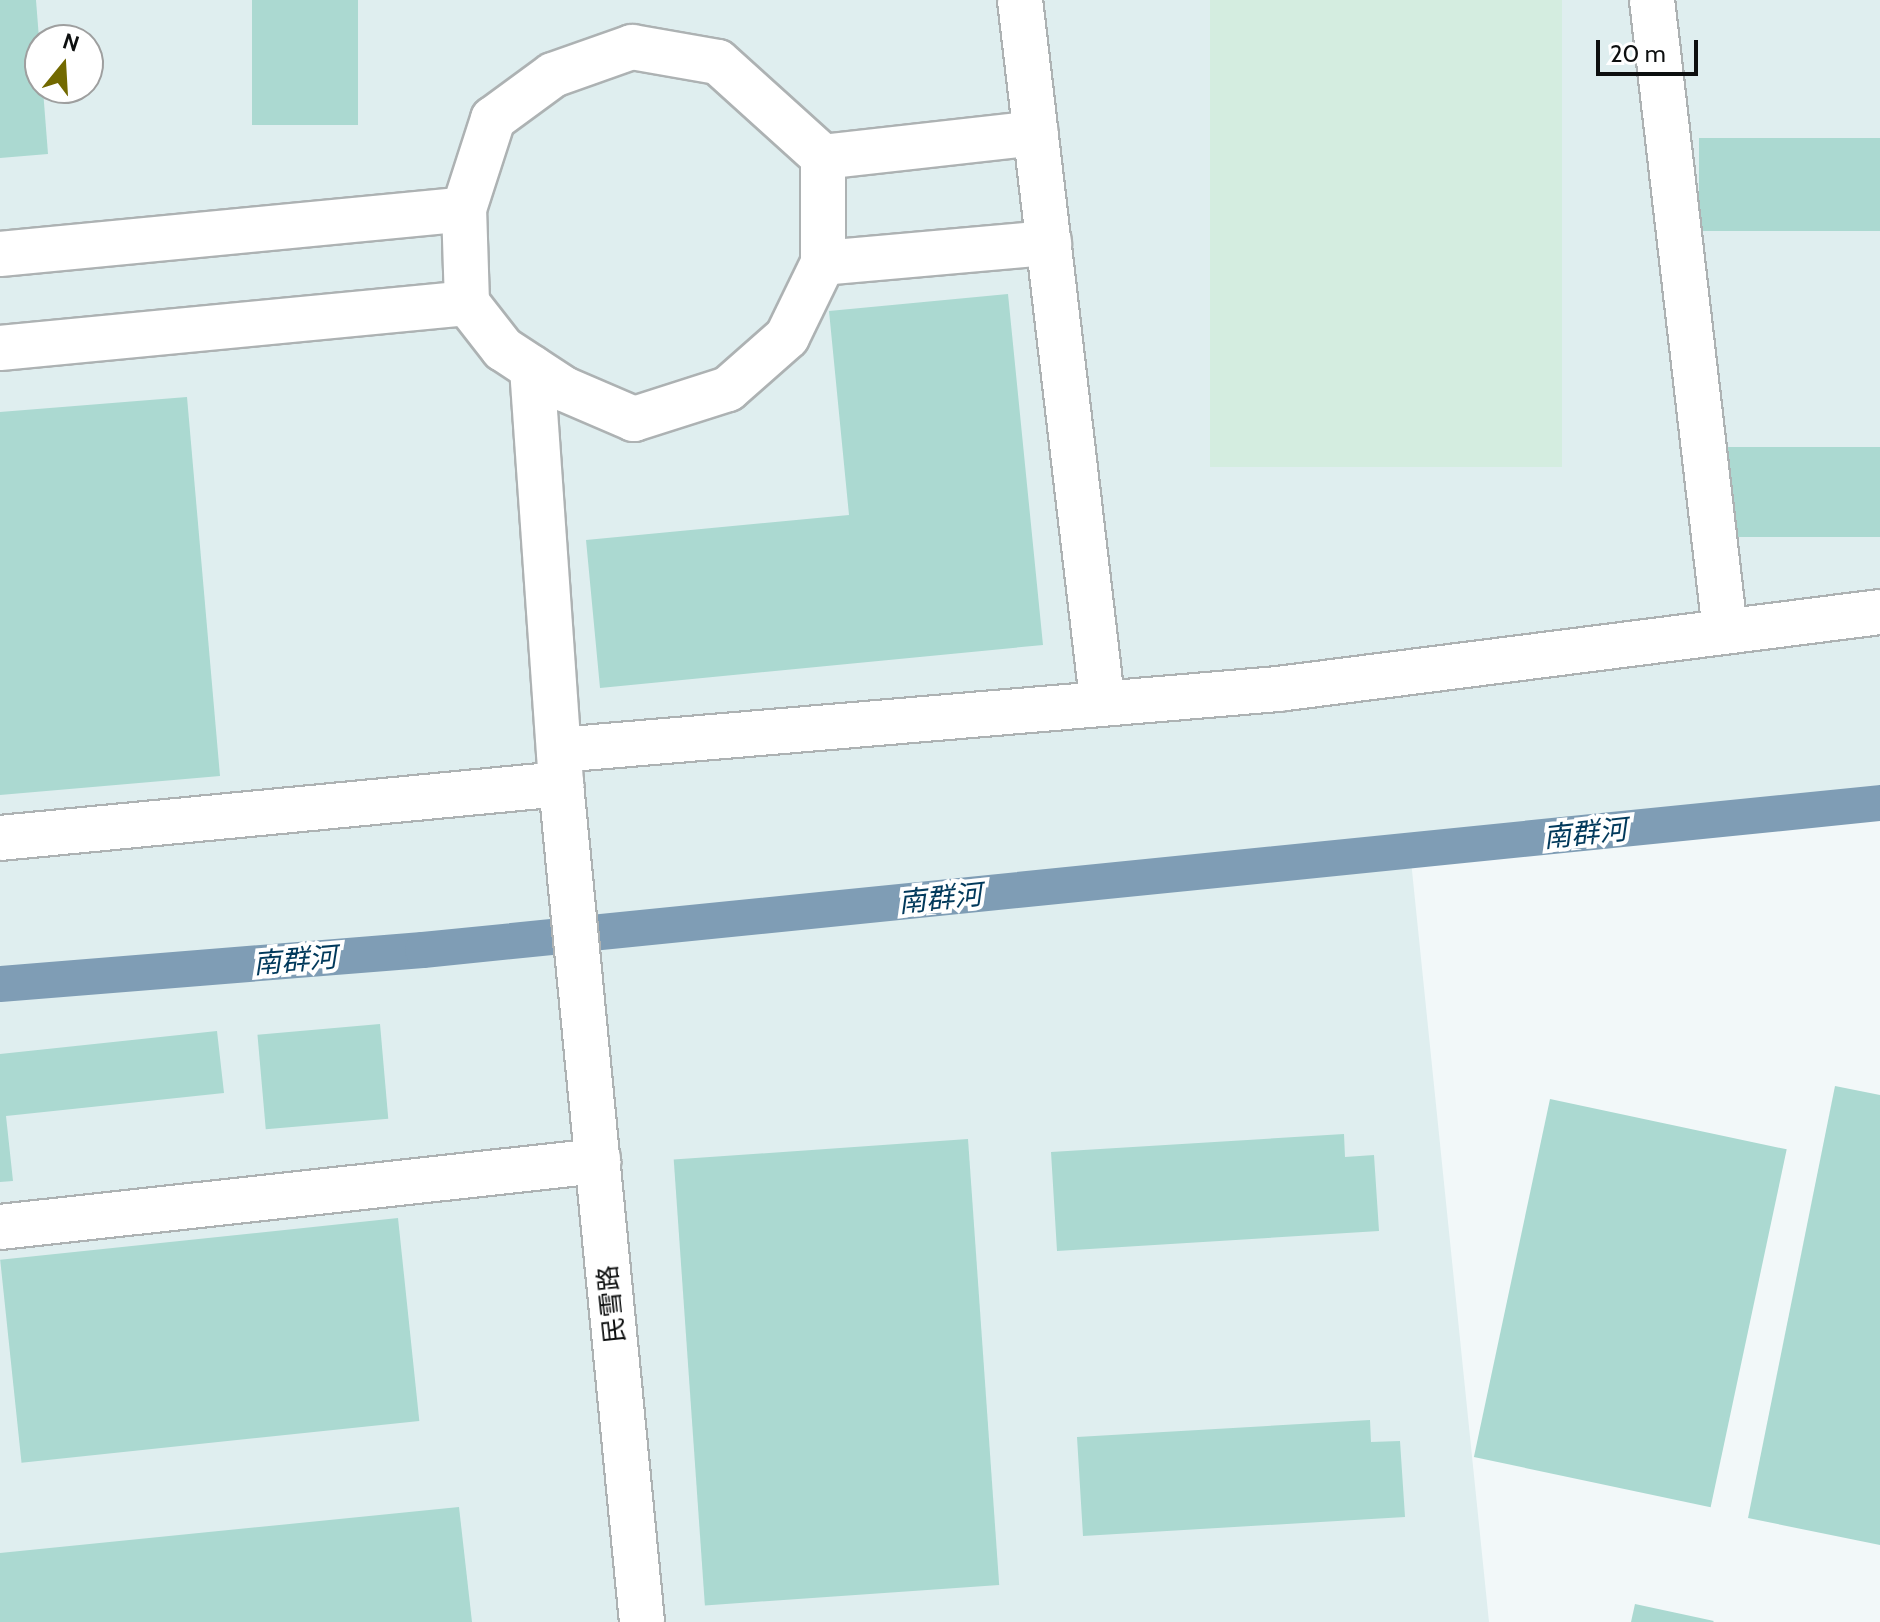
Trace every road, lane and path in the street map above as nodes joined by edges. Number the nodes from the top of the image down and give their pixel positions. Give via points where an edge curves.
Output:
1 (1020, 0) edge
2 (1652, 0) edge
3 (1036, 133) junction
4 (823, 157) junction
5 (464, 209) junction
6 (1049, 243) junction
7 (0, 254) edge
8 (823, 263) junction
9 (467, 303) junction
10 (0, 348) edge
11 (532, 368) junction
12 (1880, 612) edge
13 (1725, 631) junction
14 (1102, 699) junction
15 (560, 767) junction
16 (0, 838) edge
17 (598, 1161) junction
18 (0, 1227) edge
19 (642, 1622) edge

1 - 3 street
2 - 13 street
3 - 4 street
3 - 6 street
4 - 5 street via 718,62 632,47 553,75 493,119
4 - 8 street
5 - 7 street
5 - 9 street
6 - 8 street
6 - 14 street
8 - 11 street via 787,337 728,389 634,419
9 - 10 street
9 - 11 street via 503,349
11 - 15 street, 民雪路
12 - 13 street
13 - 14 street via 1278,689
14 - 15 street
15 - 16 street
15 - 17 street, 民雪路
17 - 18 street
17 - 19 street, 民雪路

